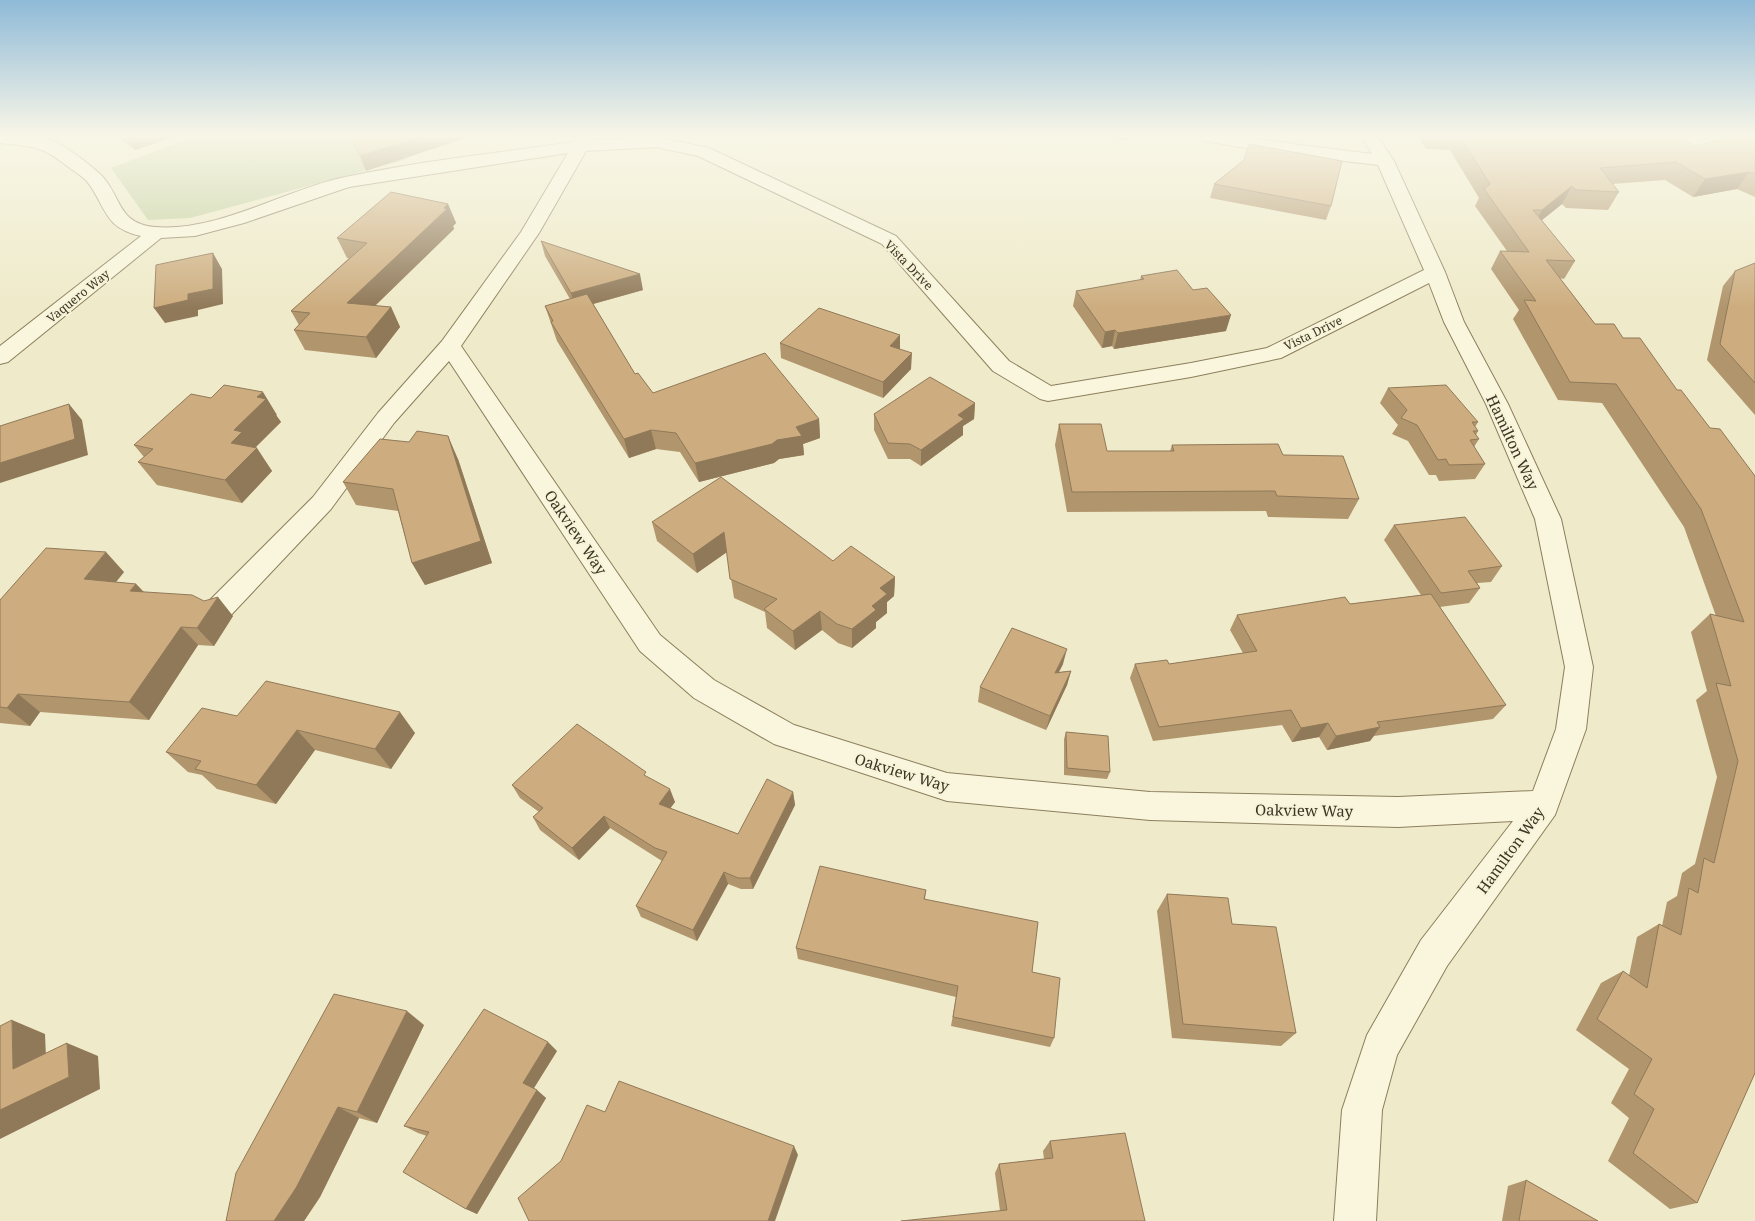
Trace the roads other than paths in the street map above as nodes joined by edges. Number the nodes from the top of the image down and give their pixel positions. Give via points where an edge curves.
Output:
1 (104, 194) edge
2 (311, 194) edge
3 (552, 194) edge
4 (792, 194) edge
5 (1400, 194) edge
6 (156, 233) junction
7 (1435, 272) junction
8 (450, 346) junction
9 (0, 357) edge
10 (221, 607) dead end
11 (1544, 805) junction
12 (1355, 1221) edge

1 - 6 street, Vista Drive via 118,219 131,228
2 - 6 street, Vista Drive via 196,230
3 - 8 street via 530,233
4 - 7 street, Vista Drive via 889,240 1001,366 1048,394 1273,353
5 - 7 street
6 - 9 street, Vaquero Way
7 - 11 street, Hamilton Way via 1454,322 1497,404 1548,519 1580,667 1571,729
8 - 10 street via 386,418 322,503
8 - 11 street, Oakview Way via 650,643 704,689 785,735 947,787 1140,806 1398,812
11 - 12 street, Hamilton Way via 1434,953 1380,1048 1362,1110

